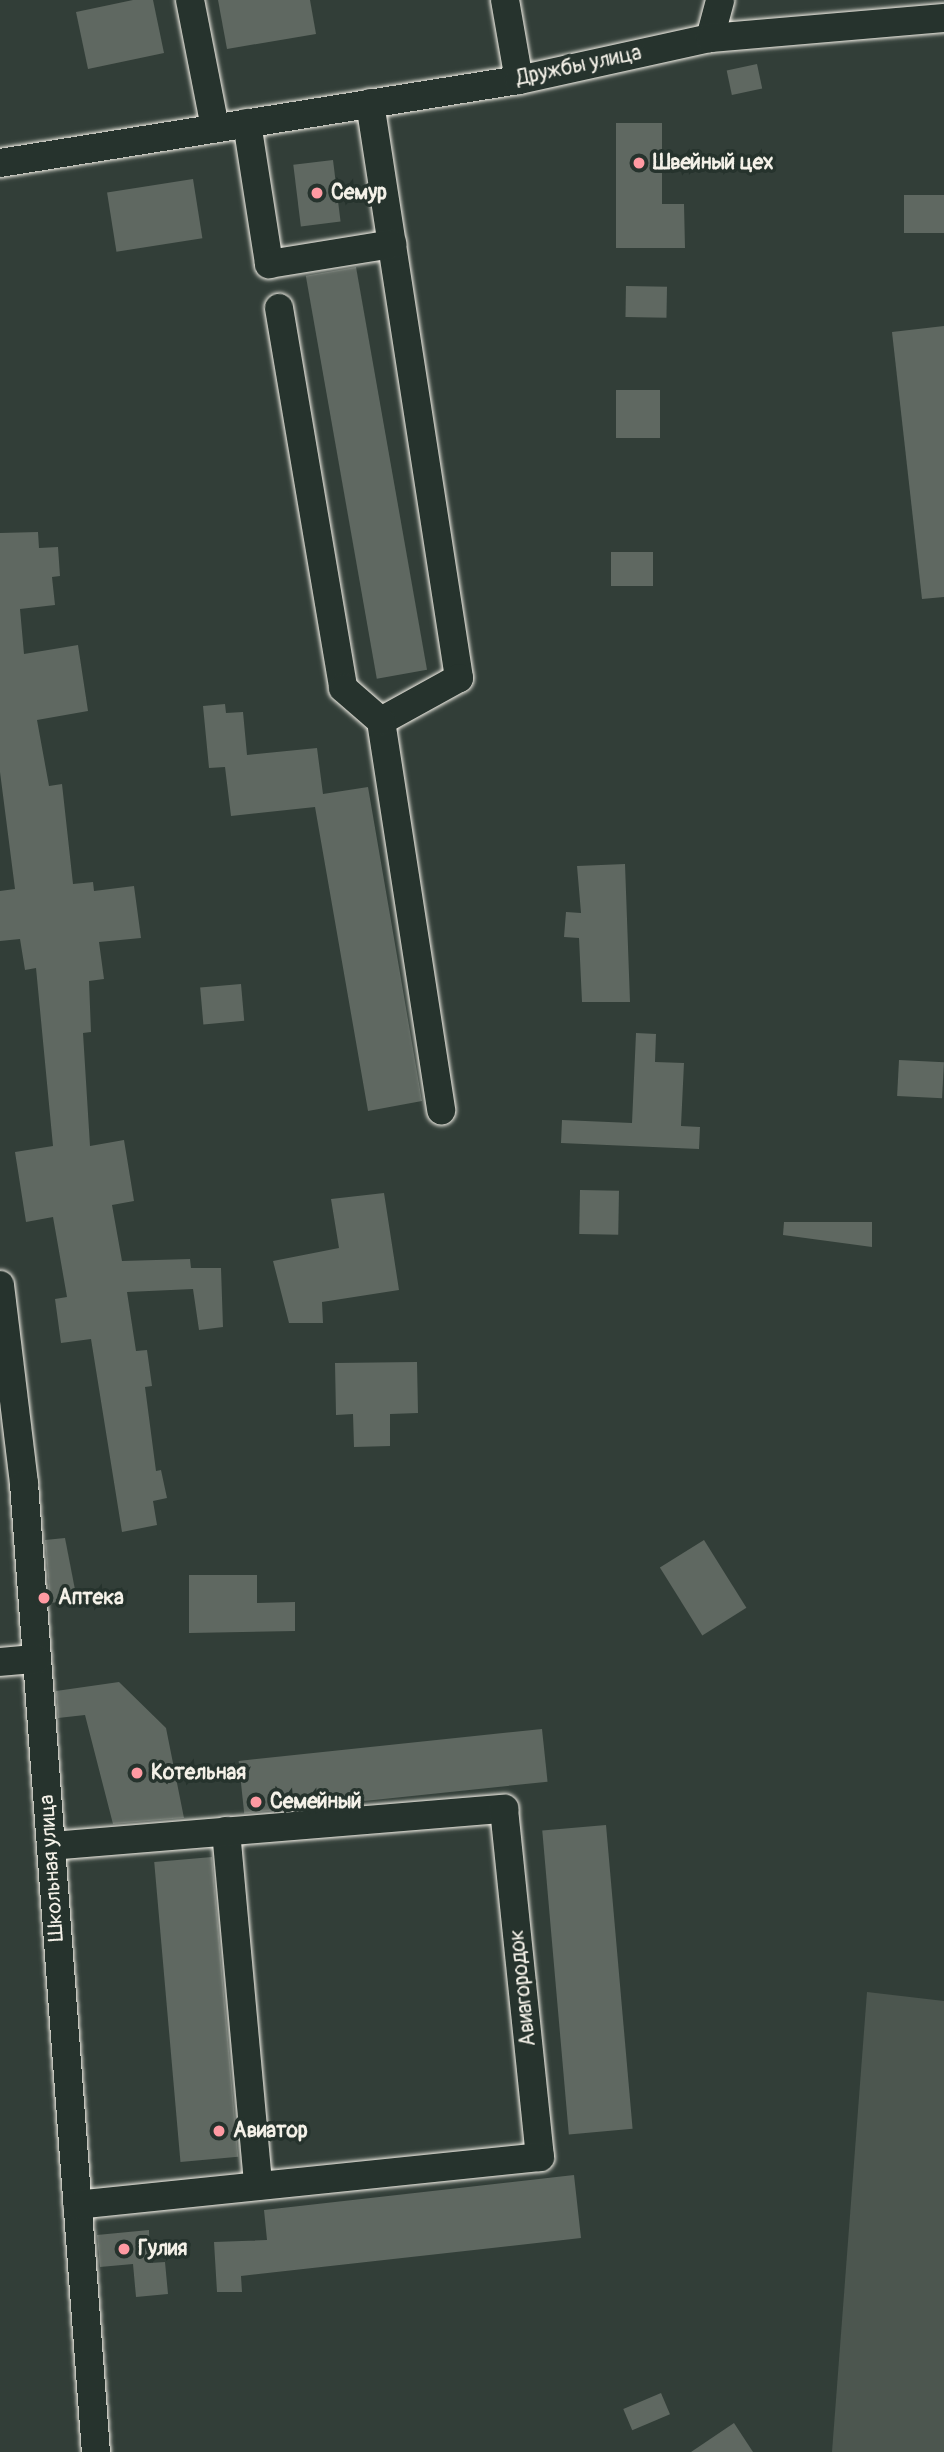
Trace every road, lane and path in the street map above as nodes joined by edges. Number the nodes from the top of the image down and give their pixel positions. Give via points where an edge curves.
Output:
1 (190, 0) edge
2 (505, 0) edge
3 (720, 0) edge
4 (944, 19) edge
5 (710, 38) junction
6 (519, 79) junction
7 (370, 103) junction
8 (247, 123) junction
9 (215, 128) junction
10 (0, 163) edge
11 (392, 244) junction
12 (279, 308) dead end
13 (381, 721) junction
14 (441, 1110) dead end
15 (0, 1285) edge
16 (4, 1348) edge
17 (37, 1660) junction
18 (0, 1662) edge
19 (226, 1832) junction
20 (51, 1846) junction
21 (258, 2186) junction
22 (78, 2205) junction
23 (96, 2452) edge

1 - 9 street
2 - 6 street
3 - 5 street
4 - 5 street, Дружбы улица
5 - 6 street, Дружбы улица
6 - 7 street, Дружбы улица
7 - 8 street, Дружбы улица
7 - 11 street
8 - 9 street, Дружбы улица
8 - 11 street via 269,264
9 - 10 street, Дружбы улица
11 - 13 street via 459,678
12 - 13 street via 343,688
13 - 14 street
15 - 16 street, Школьная улица
16 - 17 street, Школьная улица
17 - 18 street
17 - 20 street, Школьная улица
19 - 20 street, Авиагородок
19 - 21 street
19 - 21 street, Авиагородок via 504,1809 540,2157
20 - 22 street, Школьная улица
21 - 22 street, Авиагородок
22 - 23 street, Школьная улица

